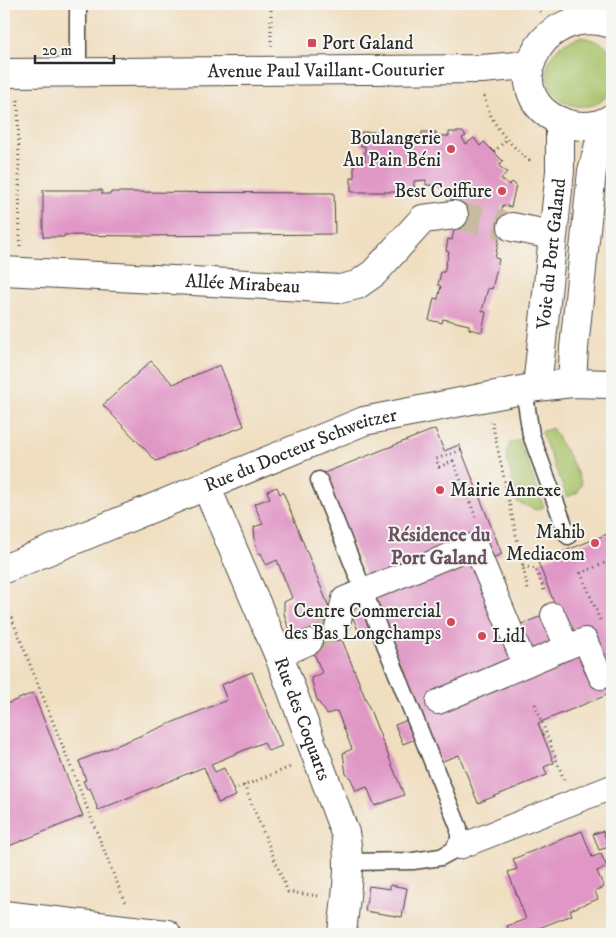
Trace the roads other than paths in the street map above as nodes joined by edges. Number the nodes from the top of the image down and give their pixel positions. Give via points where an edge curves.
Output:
1 (78, 4) edge
2 (587, 10) edge
3 (612, 24) edge
4 (528, 66) junction
5 (78, 72) junction
6 (11, 73) edge
7 (609, 120) edge
8 (560, 121) junction
9 (454, 215) tunnel mouth
10 (512, 227) tunnel mouth
11 (552, 236) junction
12 (12, 271) edge
13 (572, 383) junction
14 (612, 384) edge
15 (530, 388) junction
16 (319, 480) dead end
17 (206, 486) junction
18 (568, 536) dead end
19 (4, 569) edge
20 (553, 615) dead end
21 (338, 628) dead end
22 (310, 642) tunnel mouth
23 (576, 643) junction
24 (279, 656) junction
25 (525, 665) junction
26 (601, 677) dead end
27 (438, 702) dead end
28 (612, 787) edge
29 (459, 848) junction
30 (348, 862) junction
31 (4, 915) edge
32 (167, 934) edge
33 (342, 934) edge

1 - 5 lane
2 - 3 street
2 - 4 street via 551,26 536,44
4 - 5 street, Avenue Paul Vaillant-Couturier
4 - 8 street via 533,93 540,105
5 - 6 street, Avenue Paul Vaillant-Couturier
7 - 8 street via 583,126
7 - 13 street, Voie du Port Galand via 592,171
8 - 11 street, Voie du Port Galand via 560,171
9 - 12 street, Allée Mirabeau via 423,219 374,273 357,285 340,289
10 - 11 street
11 - 15 street, Voie du Port Galand
13 - 14 street, Rue du Docteur Schweitzer
13 - 15 street, Rue du Docteur Schweitzer
15 - 17 street, Rue du Docteur Schweitzer via 364,421
15 - 18 lane via 531,435
16 - 29 lane via 459,828
17 - 19 street, Rue du Docteur Schweitzer
17 - 24 street, Rue des Coquarts
20 - 23 street
21 - 25 street via 344,599 475,544
22 - 24 street
23 - 25 street
23 - 26 street
24 - 30 street, Rue des Coquarts via 345,833
25 - 27 street
28 - 29 street
29 - 30 lane via 441,857 413,861
30 - 33 street, Rue des Coquarts
31 - 32 street

